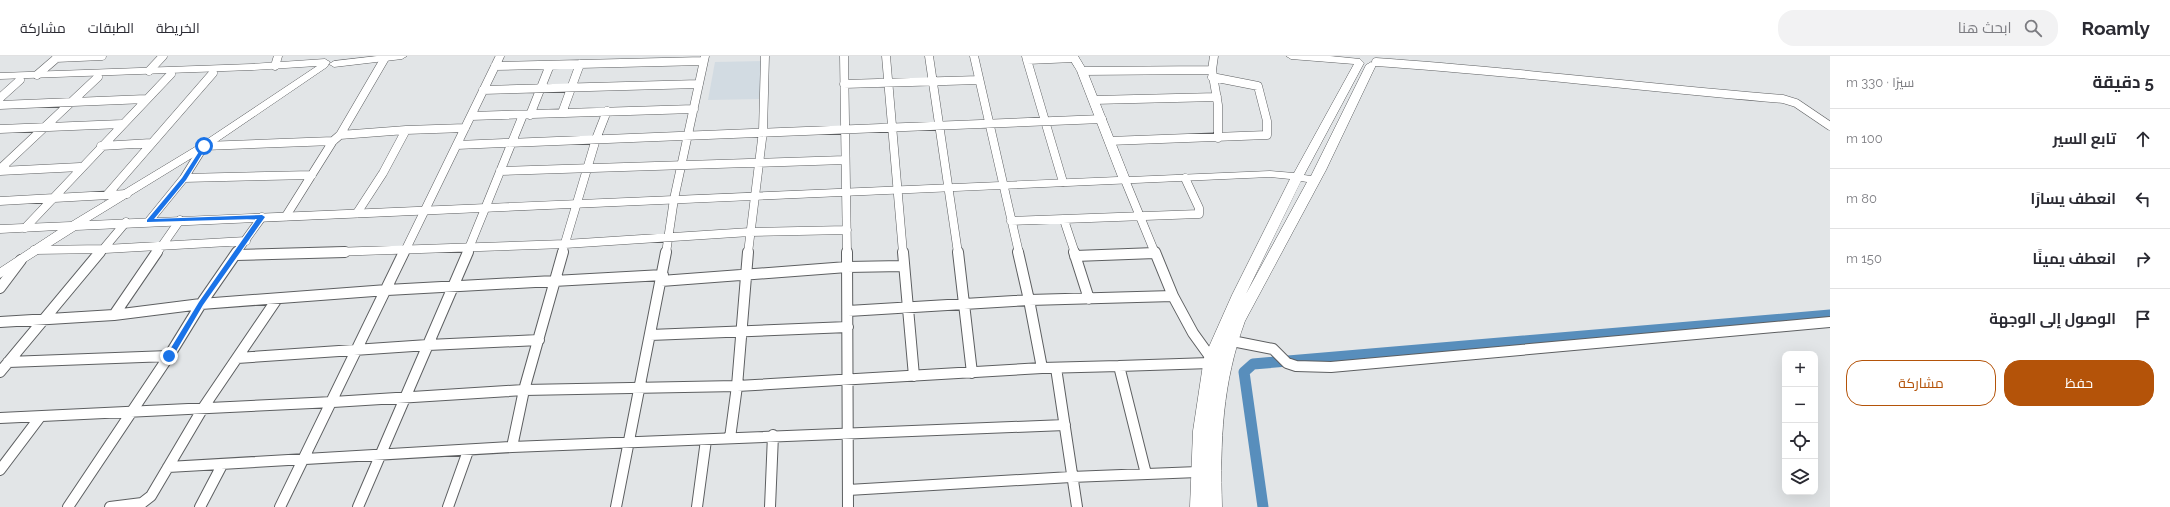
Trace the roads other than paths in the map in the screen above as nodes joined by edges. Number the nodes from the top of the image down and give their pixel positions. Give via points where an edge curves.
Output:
1 (102, 56) edge
2 (163, 56) edge
3 (368, 56) edge
4 (402, 56) edge
5 (500, 56) edge
6 (765, 56) edge
7 (844, 56) edge
8 (886, 56) edge
9 (929, 56) edge
10 (974, 56) edge
11 (1214, 56) edge
12 (1291, 56) edge
13 (1343, 56) edge
14 (57, 57) edge
15 (1073, 57) edge
16 (385, 58) junction
17 (704, 58) edge
18 (1026, 58) edge
19 (1366, 60) edge
20 (277, 61) edge
21 (331, 61) edge
22 (580, 64) junction
23 (550, 65) junction
24 (495, 66) junction
25 (149, 71) junction
26 (1082, 71) junction
27 (213, 73) junction
28 (1212, 73) junction
29 (170, 74) junction
30 (37, 75) junction
31 (0, 76) edge
32 (98, 77) junction
33 (20, 80) junction
34 (979, 80) junction
35 (0, 81) edge
36 (933, 82) junction
37 (888, 83) junction
38 (699, 84) junction
39 (844, 84) junction
40 (541, 87) junction
41 (571, 87) junction
42 (483, 90) junction
43 (1217, 97) junction
44 (0, 98) edge
45 (146, 99) junction
46 (1094, 100) junction
47 (72, 102) junction
48 (0, 105) edge
49 (694, 109) junction
50 (607, 111) junction
51 (562, 113) junction
52 (526, 115) junction
53 (471, 116) junction
54 (1102, 119) junction
55 (1046, 121) junction
56 (122, 124) junction
57 (989, 124) junction
58 (939, 125) junction
59 (1830, 126) edge
60 (46, 127) junction
61 (893, 127) junction
62 (465, 128) junction
63 (0, 129) edge
64 (844, 129) junction
65 (406, 130) junction
66 (762, 132) junction
67 (340, 135) junction
68 (687, 135) junction
69 (1218, 138) junction
70 (596, 139) junction
71 (333, 141) junction
72 (1109, 141) junction
73 (511, 142) junction
74 (151, 143) junction
75 (457, 145) junction
76 (101, 146) junction
77 (204, 146) junction
78 (845, 160) junction
79 (760, 162) junction
80 (681, 164) junction
81 (80, 168) junction
82 (588, 168) junction
83 (0, 170) edge
84 (500, 171) junction
85 (1300, 172) junction
86 (312, 175) junction
87 (1317, 175) junction
88 (184, 178) junction
89 (1185, 178) junction
90 (1126, 180) junction
91 (1063, 182) junction
92 (1002, 185) junction
93 (948, 188) junction
94 (897, 190) junction
95 (846, 192) junction
96 (127, 194) junction
97 (106, 196) junction
98 (755, 196) junction
99 (52, 198) junction
100 (674, 199) junction
101 (0, 201) edge
102 (578, 204) junction
103 (487, 208) junction
104 (424, 211) junction
105 (357, 213) junction
106 (286, 216) junction
107 (1140, 216) junction
108 (262, 217) junction
109 (180, 220) junction
110 (1064, 220) junction
111 (149, 221) junction
112 (1011, 221) junction
113 (126, 222) junction
114 (73, 226) junction
115 (24, 228) junction
116 (0, 229) edge
117 (847, 230) junction
118 (750, 232) junction
119 (669, 237) junction
120 (246, 241) junction
121 (565, 244) junction
122 (163, 246) junction
123 (470, 248) junction
124 (105, 249) junction
125 (34, 250) junction
126 (406, 251) junction
127 (1155, 253) junction
128 (236, 256) junction
129 (1075, 256) junction
130 (21, 260) junction
131 (903, 266) junction
132 (848, 267) junction
133 (0, 274) edge
134 (746, 276) junction
135 (662, 278) junction
136 (555, 281) junction
137 (452, 287) junction
138 (0, 288) edge
139 (388, 290) junction
140 (1173, 296) junction
141 (277, 299) junction
142 (1088, 299) junction
143 (1029, 300) junction
144 (201, 304) junction
145 (965, 304) junction
146 (908, 308) junction
147 (848, 311) junction
148 (114, 315) junction
149 (44, 320) junction
150 (0, 322) edge
151 (1830, 322) edge
152 (848, 326) junction
153 (743, 330) junction
154 (650, 335) junction
155 (539, 340) junction
156 (1225, 340) junction
157 (428, 345) junction
158 (358, 350) junction
159 (169, 356) junction
160 (237, 358) junction
161 (1211, 361) junction
162 (8, 362) junction
163 (1119, 366) junction
164 (1042, 368) junction
165 (1056, 368) junction
166 (0, 372) edge
167 (972, 373) junction
168 (914, 376) junction
169 (847, 381) junction
170 (737, 386) junction
171 (641, 388) junction
172 (524, 390) junction
173 (405, 396) junction
174 (333, 402) junction
175 (204, 408) junction
176 (132, 412) junction
177 (40, 417) junction
178 (0, 418) edge
179 (1065, 425) junction
180 (848, 433) junction
181 (773, 435) junction
182 (730, 438) junction
183 (706, 440) junction
184 (629, 443) junction
185 (512, 447) junction
186 (468, 451) junction
187 (379, 455) junction
188 (305, 459) junction
189 (221, 466) junction
190 (168, 468) junction
191 (0, 470) edge
192 (1198, 472) junction
193 (1146, 474) junction
194 (1071, 477) junction
195 (848, 490) junction
196 (68, 507) edge
197 (110, 507) edge
198 (200, 507) edge
199 (280, 507) edge
200 (358, 507) edge
201 (448, 507) edge
202 (616, 507) edge
203 (697, 507) edge
204 (770, 507) edge
205 (848, 507) edge
206 (1077, 507) edge
207 (1198, 507) edge
208 (1214, 507) edge

1 - 14 street
2 - 25 street
3 - 21 main road
4 - 16 main road
5 - 24 street
6 - 66 street
7 - 39 street
8 - 37 street
9 - 36 street
10 - 34 street
11 - 28 street
12 - 19 main road
13 - 19 main road
14 - 30 street
15 - 18 street
15 - 26 main road
16 - 21 main road
16 - 67 street
17 - 22 street
17 - 38 street
18 - 55 street
19 - 59 street via 1783,99 1796,103
19 - 85 main road
19 - 87 main road
20 - 21 main road
20 - 25 main road
21 - 27 main road via 263,70
21 - 77 main road via 315,78 280,96
22 - 23 street
22 - 41 street
23 - 24 street
23 - 40 street
24 - 42 street
25 - 30 main road
26 - 28 street
26 - 46 main road
27 - 29 main road
27 - 74 street
28 - 43 street
28 - 69 street via 1258,86 1267,121 1266,136
29 - 32 main road
29 - 45 street
30 - 31 main road
32 - 33 main road
32 - 47 street
33 - 35 main road
33 - 44 street
34 - 36 street
34 - 57 street
36 - 37 street
36 - 58 street
37 - 39 street
37 - 61 street
38 - 41 street
38 - 49 street
39 - 64 street
40 - 41 street
40 - 42 street
40 - 52 street
41 - 51 street
42 - 53 street
43 - 46 street
43 - 69 street
45 - 47 street
45 - 56 street
46 - 54 main road
47 - 48 street
47 - 60 street
49 - 50 street
49 - 68 street
50 - 51 street
50 - 70 street
51 - 52 street
52 - 53 street
52 - 73 street
53 - 62 street
54 - 55 street
54 - 72 main road
55 - 57 street
55 - 91 street
56 - 60 street
56 - 76 street
57 - 58 street
57 - 92 street
58 - 61 street
58 - 93 street
60 - 63 street
60 - 83 street
61 - 64 street
61 - 94 street
62 - 65 street
62 - 75 street
64 - 66 street
64 - 78 street
65 - 67 street
65 - 105 street
66 - 68 street
66 - 79 street
67 - 71 street
68 - 70 street
68 - 80 street
69 - 72 street
70 - 73 street
70 - 82 street
71 - 77 street
71 - 86 street
72 - 90 main road
73 - 75 street
73 - 84 street
74 - 76 street
74 - 97 street
75 - 104 street
76 - 81 street
77 - 88 street
77 - 96 main road
78 - 79 street
78 - 95 street
79 - 80 street
79 - 98 street
80 - 82 street
80 - 100 street
81 - 83 street
81 - 99 street
82 - 84 street
82 - 102 street
84 - 103 street
85 - 87 main road
85 - 89 main road
85 - 156 main road
86 - 88 street
86 - 106 street
87 - 156 main road via 1238,321
88 - 111 street
89 - 90 main road
89 - 107 street via 1199,208 1199,214
90 - 91 main road
90 - 107 street
91 - 92 main road
92 - 93 main road
92 - 112 street
93 - 94 main road
93 - 145 street
94 - 95 main road
94 - 131 street
95 - 98 main road
95 - 117 street
96 - 97 street
96 - 114 main road
97 - 99 street
98 - 100 main road
98 - 118 street
99 - 101 street
99 - 115 street
100 - 102 main road
100 - 119 street
102 - 103 main road
102 - 121 street
103 - 104 main road
103 - 123 street
104 - 105 main road
104 - 126 street
105 - 106 main road
106 - 108 main road
107 - 110 street
107 - 127 street
108 - 109 main road
108 - 120 street
109 - 111 main road
109 - 122 street
110 - 112 street
110 - 129 street
111 - 113 main road
112 - 143 street
113 - 114 main road
113 - 124 street
114 - 115 main road
114 - 125 main road
115 - 116 main road
117 - 118 street
117 - 132 street
118 - 119 street
118 - 134 street
119 - 121 street
119 - 135 street
120 - 122 street
120 - 128 street
121 - 123 street
121 - 136 street
122 - 124 street
122 - 148 street
123 - 126 street
123 - 137 street
124 - 125 street
124 - 149 street
125 - 130 main road
126 - 128 street
126 - 139 street
127 - 129 street
127 - 140 street
128 - 144 street
129 - 142 street
130 - 133 main road
130 - 138 street
131 - 132 street
131 - 146 street
132 - 134 street
132 - 147 street
134 - 135 street
134 - 153 street
135 - 136 street
135 - 154 street
136 - 137 street
136 - 155 street
137 - 139 street
137 - 157 street
139 - 141 street
139 - 158 street
140 - 142 street
140 - 161 street
141 - 144 street
141 - 160 street
142 - 143 street
143 - 145 street
143 - 164 street
144 - 148 street
144 - 159 street
145 - 146 street
145 - 167 street
146 - 147 street
146 - 168 street
147 - 152 street
148 - 149 street
149 - 150 street
149 - 162 street
151 - 156 street via 1331,367 1296,366 1287,363 1270,348
152 - 153 street
152 - 169 street
153 - 154 street
153 - 170 street
154 - 171 street
155 - 157 street
155 - 172 street
156 - 161 main road
156 - 208 main road via 1212,430
157 - 158 street
157 - 173 street
158 - 160 street
158 - 174 street
159 - 162 street
159 - 176 street
160 - 175 street
161 - 163 street
161 - 192 main road
162 - 166 street
163 - 165 street
163 - 193 street
164 - 165 street
164 - 167 street
165 - 179 street
167 - 168 street
168 - 169 street
169 - 170 street
169 - 180 street
170 - 171 street
170 - 182 street
171 - 172 street
171 - 184 street
172 - 173 street
172 - 185 street
173 - 174 street
173 - 187 street
174 - 175 street
174 - 188 street
175 - 176 street
175 - 190 street
176 - 177 street
176 - 196 street
177 - 178 street
177 - 191 street
179 - 180 street
179 - 194 street
180 - 181 street
180 - 195 street
181 - 182 street
181 - 204 street
182 - 183 street
183 - 184 street
183 - 203 street
184 - 185 street
184 - 202 street
185 - 186 street
186 - 187 street
186 - 201 street
187 - 188 street
187 - 200 street
188 - 189 street
188 - 199 street
189 - 190 street
189 - 198 street
190 - 197 street via 148,500 136,505
192 - 193 street
192 - 207 main road
193 - 194 street
194 - 195 street
194 - 206 street
195 - 205 street

